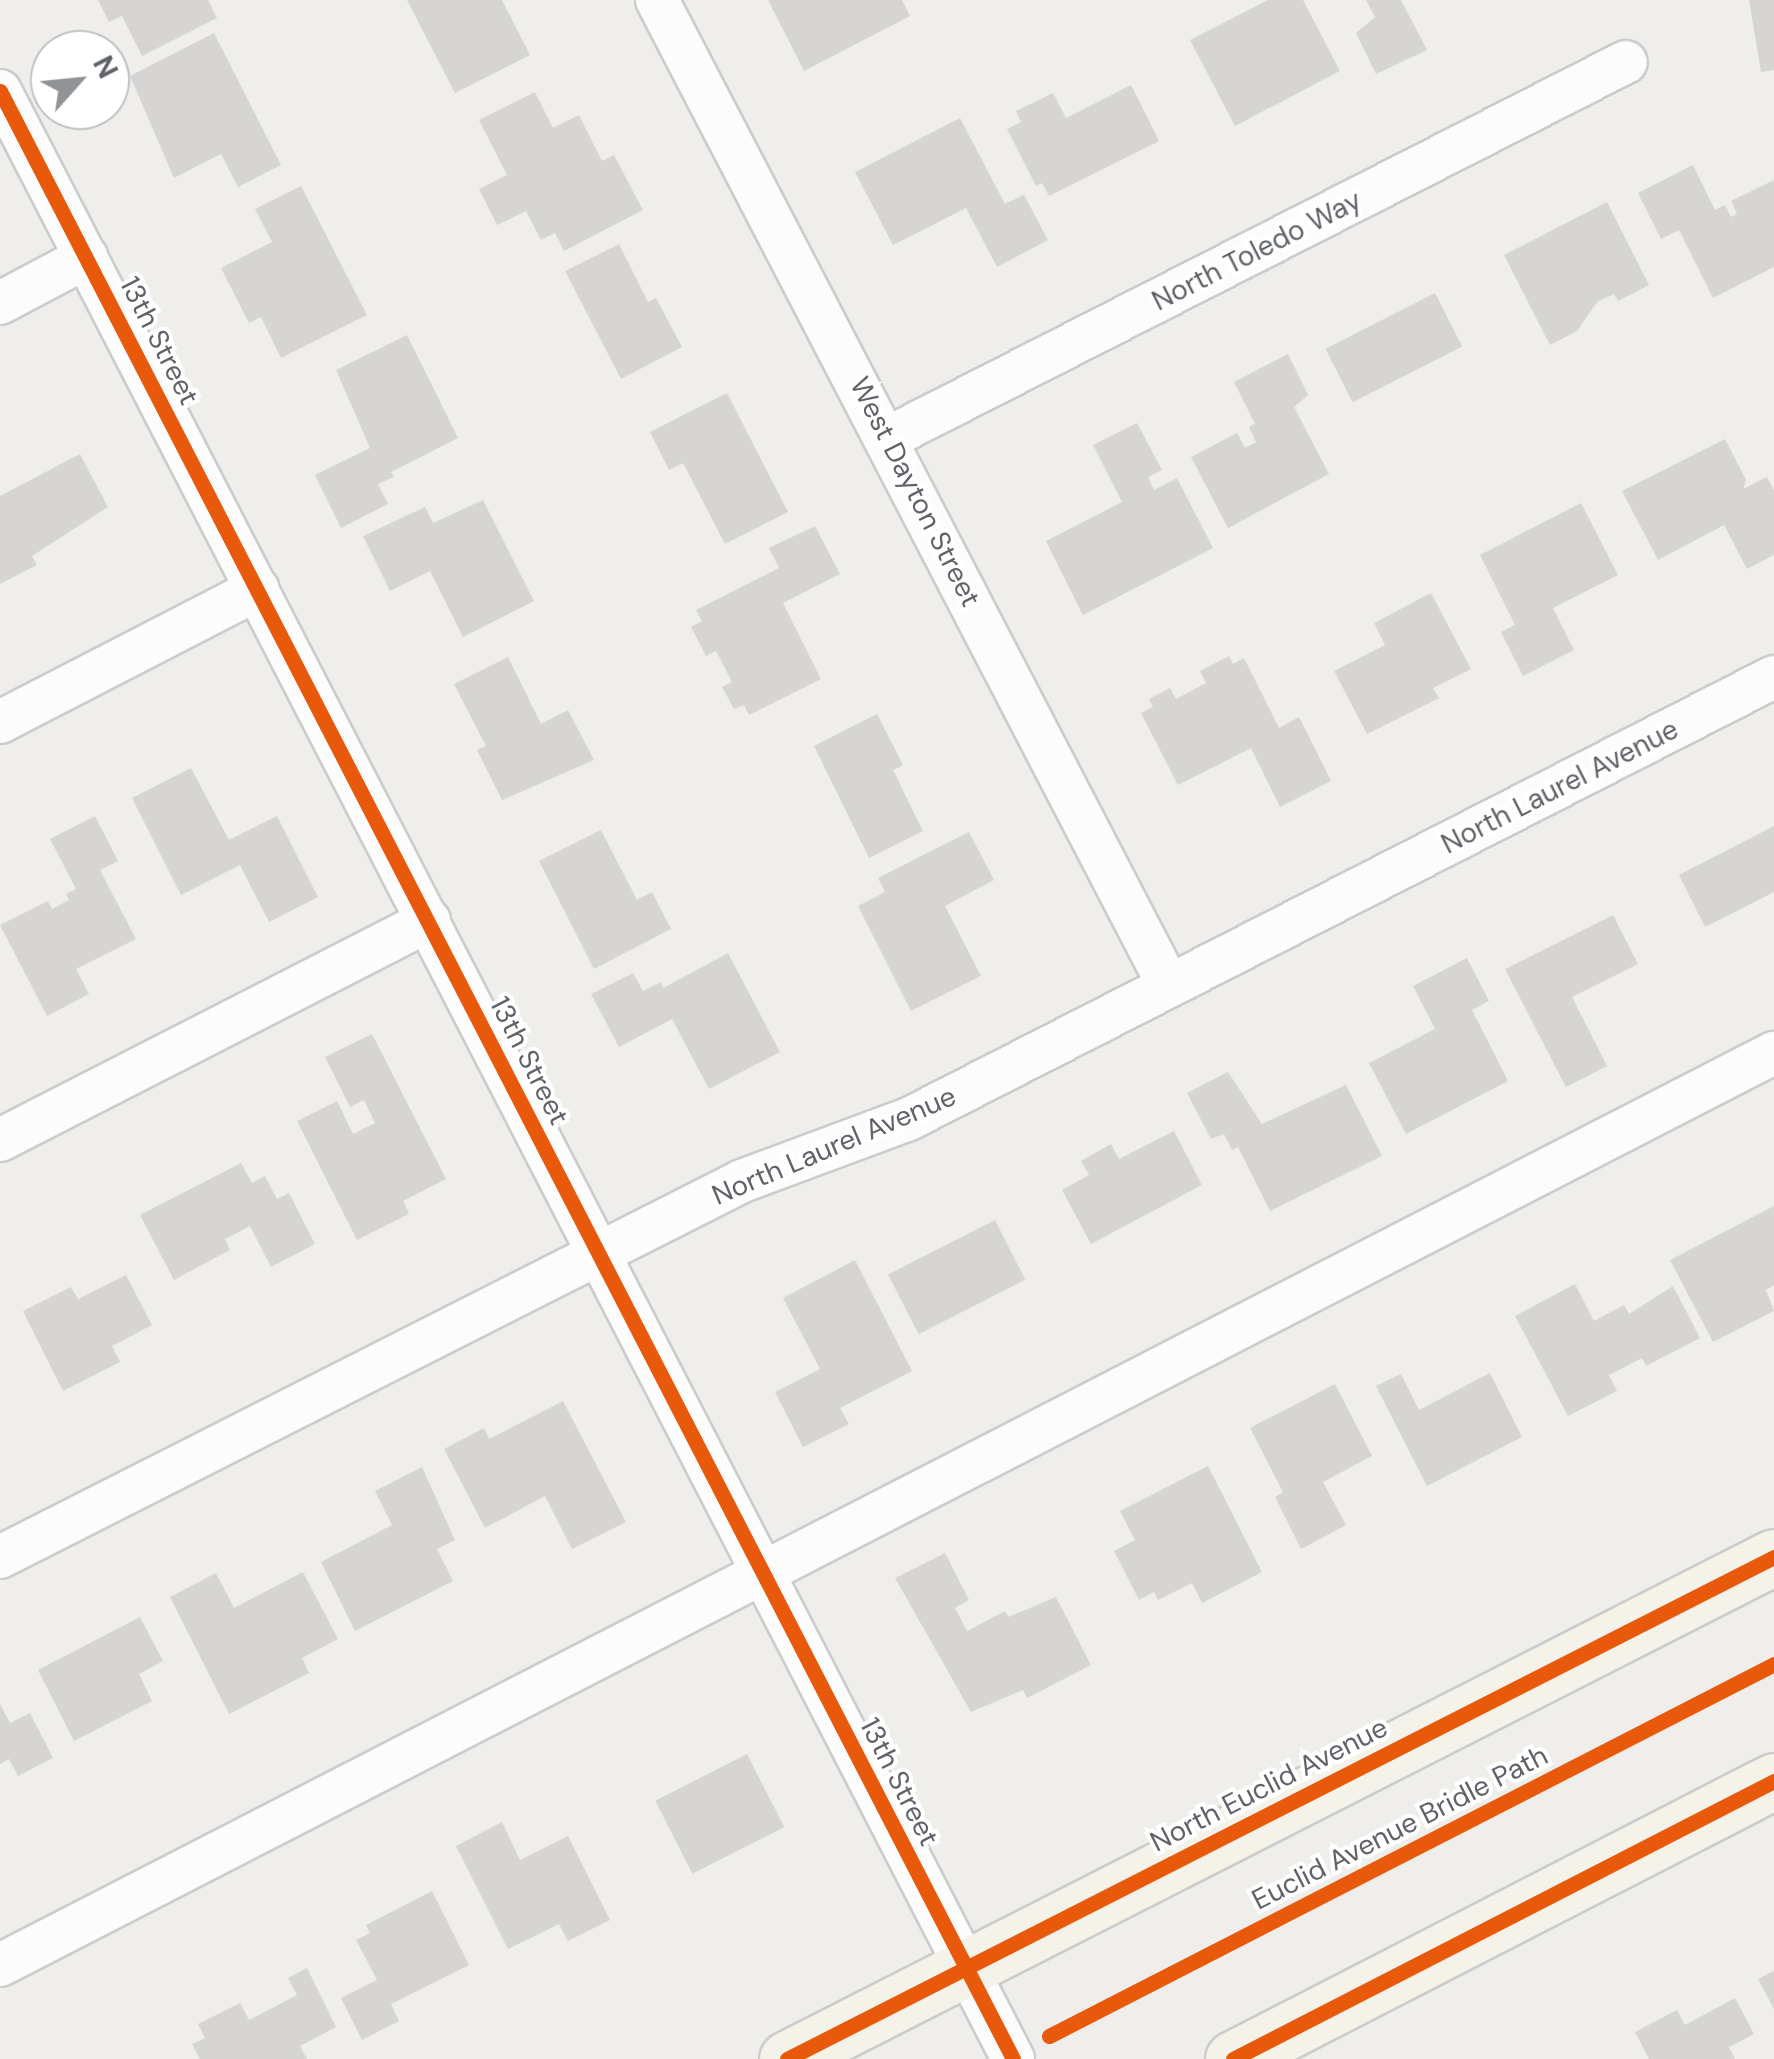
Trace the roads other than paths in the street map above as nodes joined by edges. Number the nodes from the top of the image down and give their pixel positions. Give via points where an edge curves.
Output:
1 (657, 0) edge
2 (1626, 62) dead end
3 (0, 91) edge
4 (88, 257) junction
5 (0, 303) edge
6 (888, 438) junction
7 (258, 589) junction
8 (1774, 677) edge
9 (0, 722) edge
10 (429, 920) junction
11 (1169, 986) junction
12 (1774, 1053) edge
13 (0, 1140) edge
14 (599, 1255) junction
15 (1774, 1556) edge
16 (0, 1557) edge
17 (762, 1572) junction
18 (1774, 1780) edge
19 (0, 1965) edge
20 (966, 1967) junction
21 (1012, 2057) edge
22 (787, 2059) edge
23 (1233, 2059) edge

1 - 6 street, West Dayton Street
2 - 6 street, North Toledo Way
3 - 4 street, 13th Street
4 - 5 street
4 - 7 street, 13th Street
6 - 11 street, West Dayton Street
7 - 9 street
7 - 10 street, 13th Street
8 - 11 street, North Laurel Avenue
10 - 13 street
10 - 14 street, 13th Street
11 - 14 street, North Laurel Avenue via 909,1119 742,1181
12 - 17 street
14 - 16 street, North Laurel Avenue
14 - 17 street, 13th Street
15 - 20 main road, North Euclid Avenue
17 - 19 street
17 - 20 street, 13th Street
18 - 23 main road
20 - 21 street, 13th Street
20 - 22 main road, North Euclid Avenue

